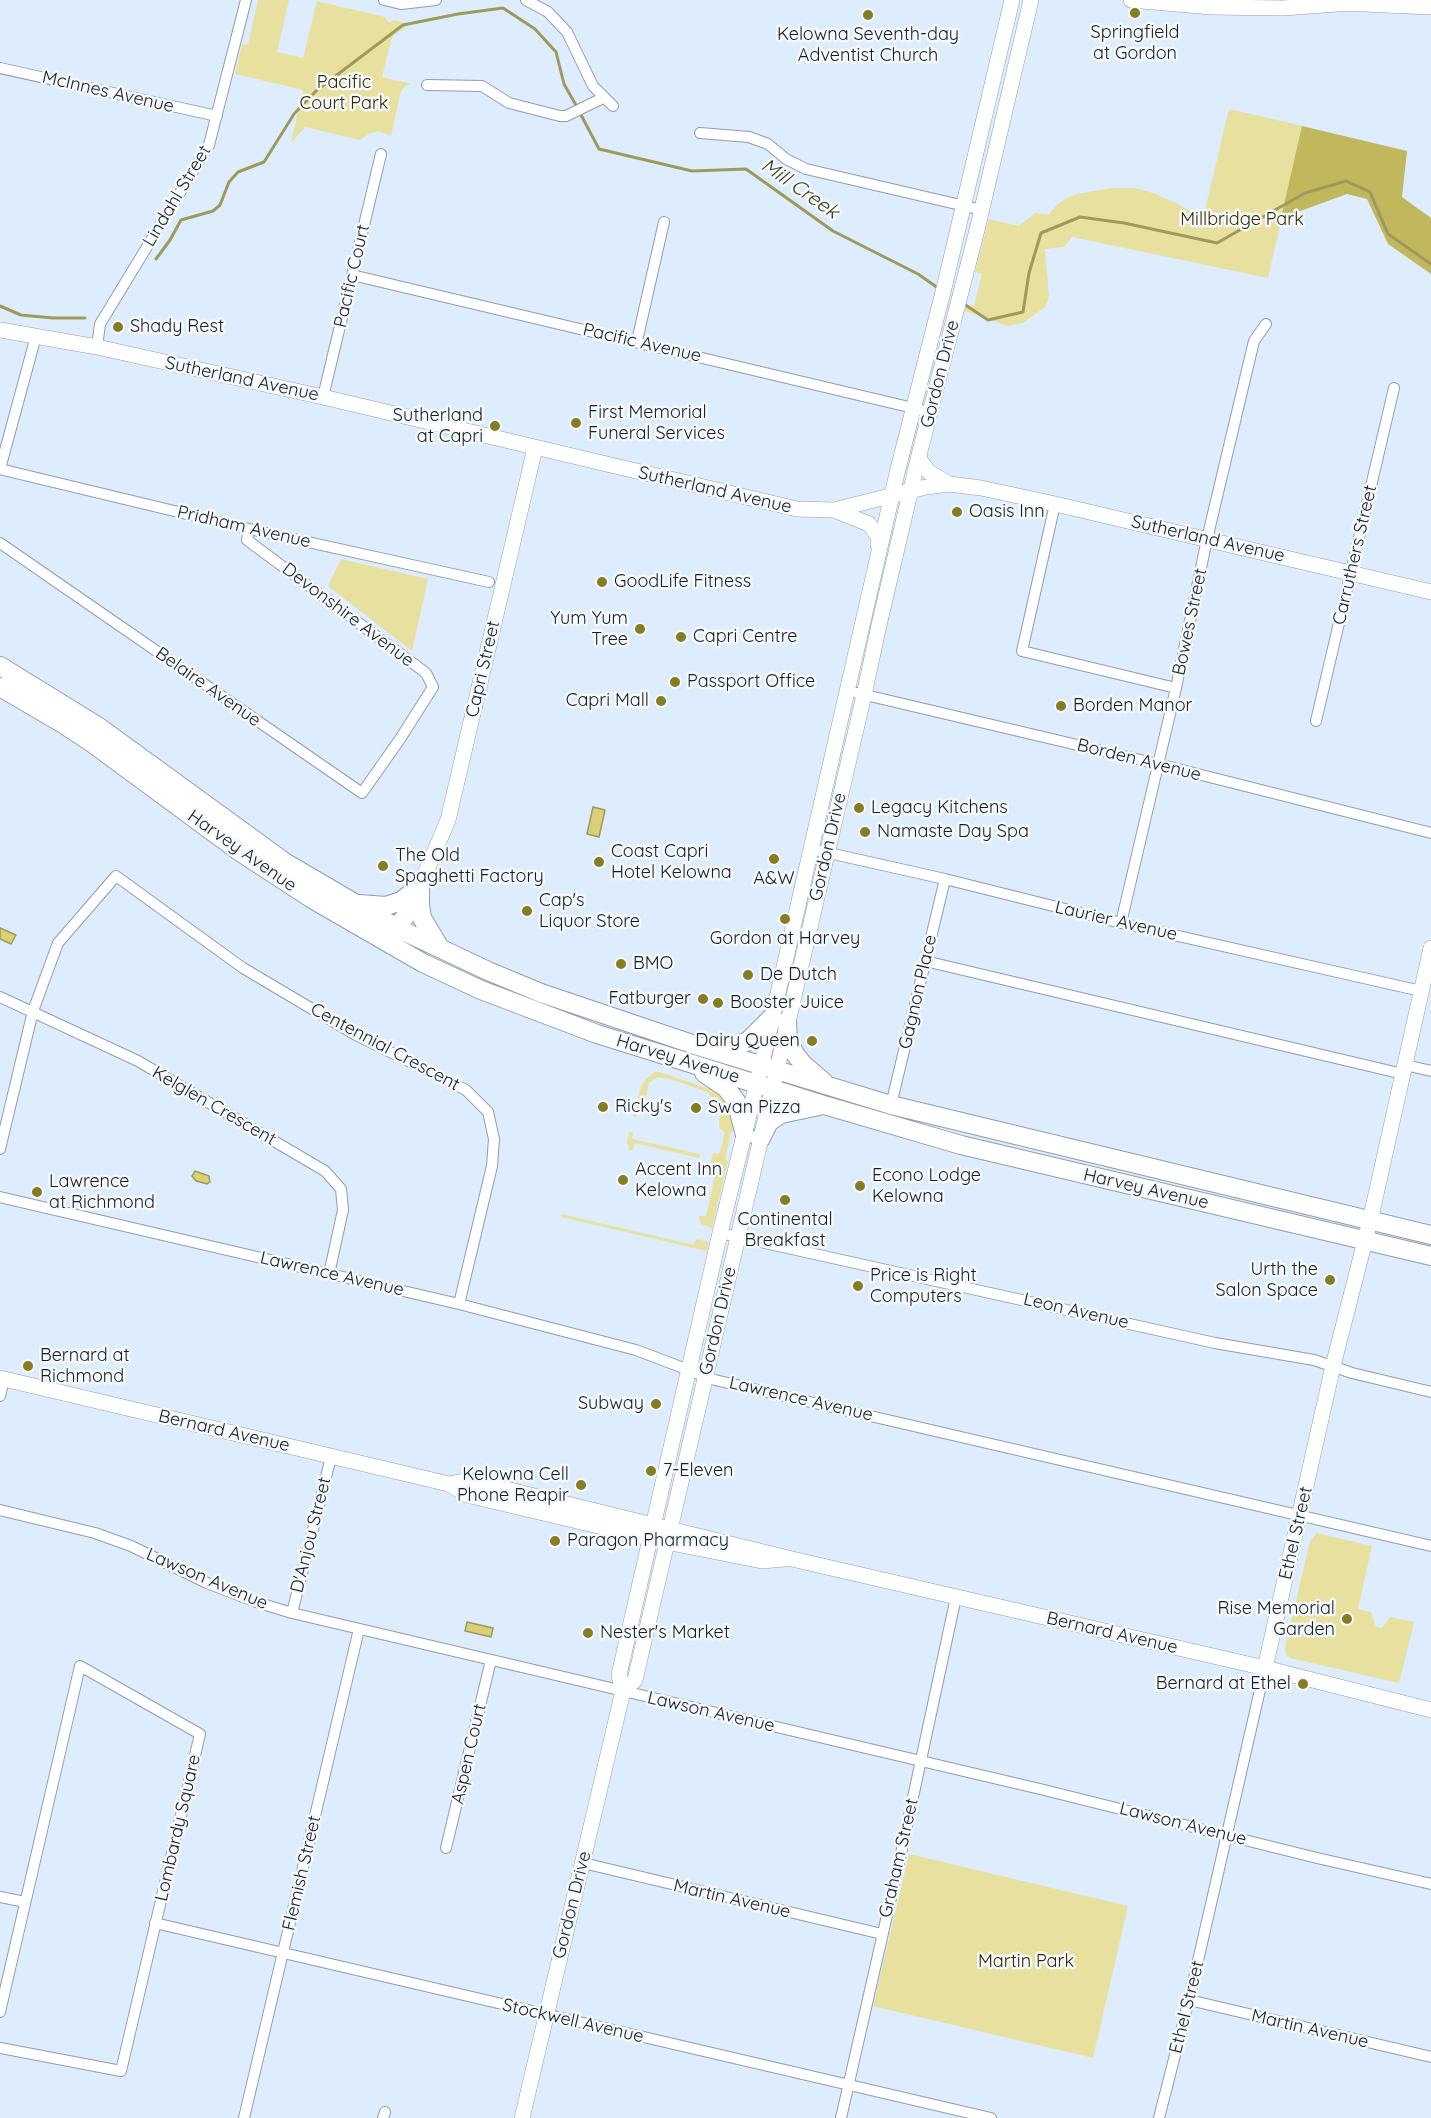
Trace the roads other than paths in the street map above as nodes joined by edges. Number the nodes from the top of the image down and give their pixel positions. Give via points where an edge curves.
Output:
1 (246, 0) edge
2 (384, 0) edge
3 (436, 0) edge
4 (526, 0) edge
5 (1012, 0) edge
6 (1031, 0) edge
7 (1131, 0) edge
8 (1301, 0) edge
9 (402, 2) edge
10 (1351, 3) junction
11 (1431, 7) edge
12 (0, 68) edge
13 (427, 85) dead end
14 (603, 98) junction
15 (613, 106) dead end
16 (217, 116) junction
17 (700, 133) dead end
18 (381, 154) dead end
19 (964, 205) junction
20 (982, 210) junction
21 (664, 222) dead end
22 (352, 274) junction
23 (1266, 324) dead end
24 (0, 330) edge
25 (36, 336) junction
26 (637, 341) junction
27 (97, 347) junction
28 (1394, 388) dead end
29 (323, 397) junction
30 (913, 408) junction
31 (930, 412) junction
32 (536, 448) junction
33 (919, 455) junction
34 (0, 469) edge
35 (949, 484) junction
36 (911, 490) junction
37 (892, 496) junction
38 (1055, 504) junction
39 (834, 510) junction
40 (249, 529) junction
41 (1207, 539) junction
42 (0, 543) edge
43 (878, 554) junction
44 (1352, 573) junction
45 (489, 582) dead end
46 (1431, 592) edge
47 (0, 666) edge
48 (0, 687) edge
49 (1176, 688) junction
50 (847, 691) junction
51 (864, 695) junction
52 (1316, 721) dead end
53 (400, 739) joint
54 (1158, 764) junction
55 (1431, 833) edge
56 (811, 849) junction
57 (827, 853) junction
58 (945, 879) junction
59 (420, 886) junction
60 (357, 904) junction
61 (1121, 923) junction
62 (397, 928) junction
63 (370, 934) junction
64 (440, 948) junction
65 (1431, 948) edge
66 (925, 961) junction
67 (1421, 991) junction
68 (0, 997) edge
69 (33, 1011) junction
70 (780, 1019) junction
71 (701, 1047) junction
72 (693, 1064) junction
73 (769, 1068) junction
74 (1404, 1069) junction
75 (1431, 1071) edge
76 (764, 1087) junction
77 (830, 1087) junction
78 (824, 1105) junction
79 (891, 1105) junction
80 (752, 1137) junction
81 (0, 1149) edge
82 (0, 1197) edge
83 (1370, 1221) junction
84 (720, 1233) junction
85 (1431, 1235) edge
86 (738, 1237) junction
87 (1365, 1240) junction
88 (1431, 1256) edge
89 (329, 1274) junction
90 (459, 1304) junction
91 (1333, 1366) junction
92 (690, 1371) junction
93 (705, 1377) junction
94 (2, 1379) edge
95 (1431, 1392) edge
96 (0, 1396) edge
97 (331, 1456) junction
98 (0, 1510) edge
99 (1300, 1514) junction
100 (660, 1533) junction
101 (1431, 1546) edge
102 (956, 1597) junction
103 (292, 1613) junction
104 (359, 1629) junction
105 (491, 1660) junction
106 (1265, 1668) junction
107 (623, 1691) junction
108 (1431, 1710) edge
109 (921, 1761) junction
110 (1227, 1835) junction
111 (446, 1848) dead end
112 (583, 1863) junction
113 (1431, 1884) edge
114 (0, 1897) edge
115 (25, 1902) junction
116 (155, 1923) junction
117 (882, 1934) junction
118 (283, 1953) junction
119 (1189, 2000) junction
120 (0, 2012) edge
121 (545, 2015) junction
122 (0, 2048) edge
123 (1431, 2057) edge
124 (848, 2084) junction
125 (244, 2118) edge
126 (522, 2118) edge
127 (841, 2118) edge
128 (991, 2118) edge
129 (1159, 2118) edge

1 - 16 street, Lindahl Street
2 - 9 street
3 - 9 street
4 - 14 street via 548,12 567,32 593,86
5 - 19 street, Gordon Drive
6 - 20 street, Gordon Drive
7 - 10 street via 1283,8
8 - 10 street
10 - 11 street
12 - 16 street, McInnes Avenue
13 - 14 street via 482,86 509,103 560,116
14 - 15 street
16 - 27 street, Lindahl Street via 209,145 100,324
17 - 19 street via 749,137 768,144 806,169
18 - 22 street, Pacific Court
19 - 20 street
19 - 30 street, Gordon Drive
20 - 31 street, Gordon Drive
21 - 26 street
22 - 26 street, Pacific Avenue
22 - 29 street, Pacific Court
23 - 41 street, Bowes Street via 1254,341
24 - 25 street, Sutherland Avenue
25 - 27 street, Sutherland Avenue
25 - 34 street
26 - 30 street, Pacific Avenue
27 - 29 street, Sutherland Avenue
28 - 44 street, Carruthers Street
29 - 32 street, Sutherland Avenue
30 - 31 street, Pacific Avenue
30 - 37 street, Gordon Drive
31 - 33 street, Gordon Drive
32 - 39 street, Sutherland Avenue via 797,509
32 - 59 street, Capri Street via 448,820
33 - 35 street via 929,472
33 - 36 street, Gordon Drive
34 - 40 street, Pridham Avenue
35 - 36 street, Sutherland Avenue
35 - 38 street, Sutherland Avenue
36 - 37 street, Sutherland Avenue
36 - 51 street, Gordon Drive
37 - 39 street, Sutherland Avenue
37 - 43 street, Gordon Drive
38 - 41 street, Sutherland Avenue
38 - 49 street via 1022,651
39 - 43 street via 865,521 875,529
40 - 45 street, Pridham Avenue
40 - 53 street, Devonshire Avenue via 247,540 426,673 433,687
41 - 44 street, Sutherland Avenue
41 - 49 street, Bowes Street
42 - 53 street, Belaire Avenue via 362,793
43 - 50 street, Gordon Drive
44 - 46 street, Sutherland Avenue
44 - 52 street, Carruthers Street
47 - 60 highway, Harvey Avenue via 99,727 286,863
48 - 63 highway, Harvey Avenue via 92,743 279,878
49 - 54 street, Bowes Street
50 - 51 street, Borden Avenue
50 - 56 street, Gordon Drive
51 - 54 street, Borden Avenue
51 - 57 street, Gordon Drive
54 - 55 street, Borden Avenue
54 - 61 street, Bowes Street
56 - 57 street, Laurier Avenue
56 - 70 street, Gordon Drive
57 - 58 street, Laurier Avenue
57 - 70 street, Gordon Drive
58 - 61 street, Laurier Avenue
58 - 66 street, Gagnon Place
59 - 60 highway via 386,906
59 - 62 highway
59 - 64 highway via 422,918
60 - 62 highway, Harvey Avenue
61 - 67 street, Laurier Avenue
62 - 63 highway
62 - 64 highway, Harvey Avenue
63 - 72 highway, Harvey Avenue via 481,990 597,1034
64 - 71 highway, Harvey Avenue via 541,993
65 - 67 street, Ethel Street
66 - 74 street
66 - 79 street, Gagnon Place
67 - 74 street, Ethel Street
68 - 69 street, Kelglen Crescent
69 - 81 street
69 - 89 street, Kelglen Crescent via 138,1061 326,1171 342,1189 343,1210
69 - 90 street, Centennial Crescent via 58,943 116,876 243,968 356,1035 466,1090 488,1112 494,1139 492,1166
70 - 71 highway via 736,1046
70 - 73 street, Gordon Drive
70 - 77 highway via 795,1054
71 - 73 highway, Harvey Avenue
72 - 76 highway, Harvey Avenue
72 - 80 highway via 726,1088
73 - 76 street, Gordon Drive
73 - 77 highway, Harvey Avenue
74 - 75 street
74 - 83 street, Ethel Street
76 - 78 highway, Harvey Avenue
76 - 80 street, Gordon Drive
77 - 79 highway, Harvey Avenue
78 - 80 highway via 781,1114
78 - 87 highway, Harvey Avenue via 1001,1155
79 - 83 highway, Harvey Avenue
80 - 84 street, Gordon Drive
80 - 86 street, Gordon Drive
82 - 89 street, Lawrence Avenue
83 - 85 highway, Harvey Avenue
83 - 87 street, Ethel Street
84 - 86 street, Leon Avenue
84 - 92 street, Gordon Drive
86 - 91 street, Leon Avenue
86 - 93 street, Gordon Drive
87 - 88 highway, Harvey Avenue
87 - 91 street, Ethel Street
89 - 90 street, Lawrence Avenue
90 - 92 street, Lawrence Avenue via 636,1350
91 - 95 street, Leon Avenue
91 - 99 street, Ethel Street
92 - 93 street, Lawrence Avenue
92 - 100 street, Gordon Drive
93 - 99 street, Lawrence Avenue
93 - 100 street, Gordon Drive
94 - 96 street
94 - 97 street, Bernard Avenue
97 - 100 street, Bernard Avenue via 448,1484 469,1480
97 - 103 street, D'Anjou Street
98 - 103 street, Lawson Avenue via 131,1546 207,1583
99 - 101 street, Lawrence Avenue
99 - 106 street, Ethel Street
100 - 102 street, Bernard Avenue
100 - 107 street, Gordon Drive via 634,1680
102 - 106 street, Bernard Avenue
102 - 109 street, Graham Street
103 - 104 street, Lawson Avenue
104 - 105 street, Lawson Avenue
104 - 118 street, Flemish Street
105 - 107 street, Lawson Avenue
105 - 111 street, Aspen Court
106 - 108 street, Bernard Avenue
106 - 110 street, Ethel Street
107 - 109 street, Lawson Avenue
107 - 112 street, Gordon Drive
109 - 110 street, Lawson Avenue
109 - 117 street, Graham Street
110 - 113 street, Lawson Avenue
110 - 119 street, Ethel Street
112 - 117 street, Martin Avenue
112 - 121 street, Gordon Drive
114 - 115 street
115 - 116 street, Lombardy Square via 80,1666 200,1734
115 - 120 street, Lombardy Square
116 - 118 street, Stockwell Avenue
116 - 122 street, Lombardy Square via 121,2071
117 - 124 street, Graham Street
118 - 121 street, Stockwell Avenue
118 - 125 street, Flemish Street
119 - 123 street, Martin Avenue
119 - 129 street, Ethel Street
121 - 124 street, Stockwell Avenue
121 - 126 street, Gordon Drive
124 - 127 street, Graham Street
124 - 128 street, Stockwell Avenue

